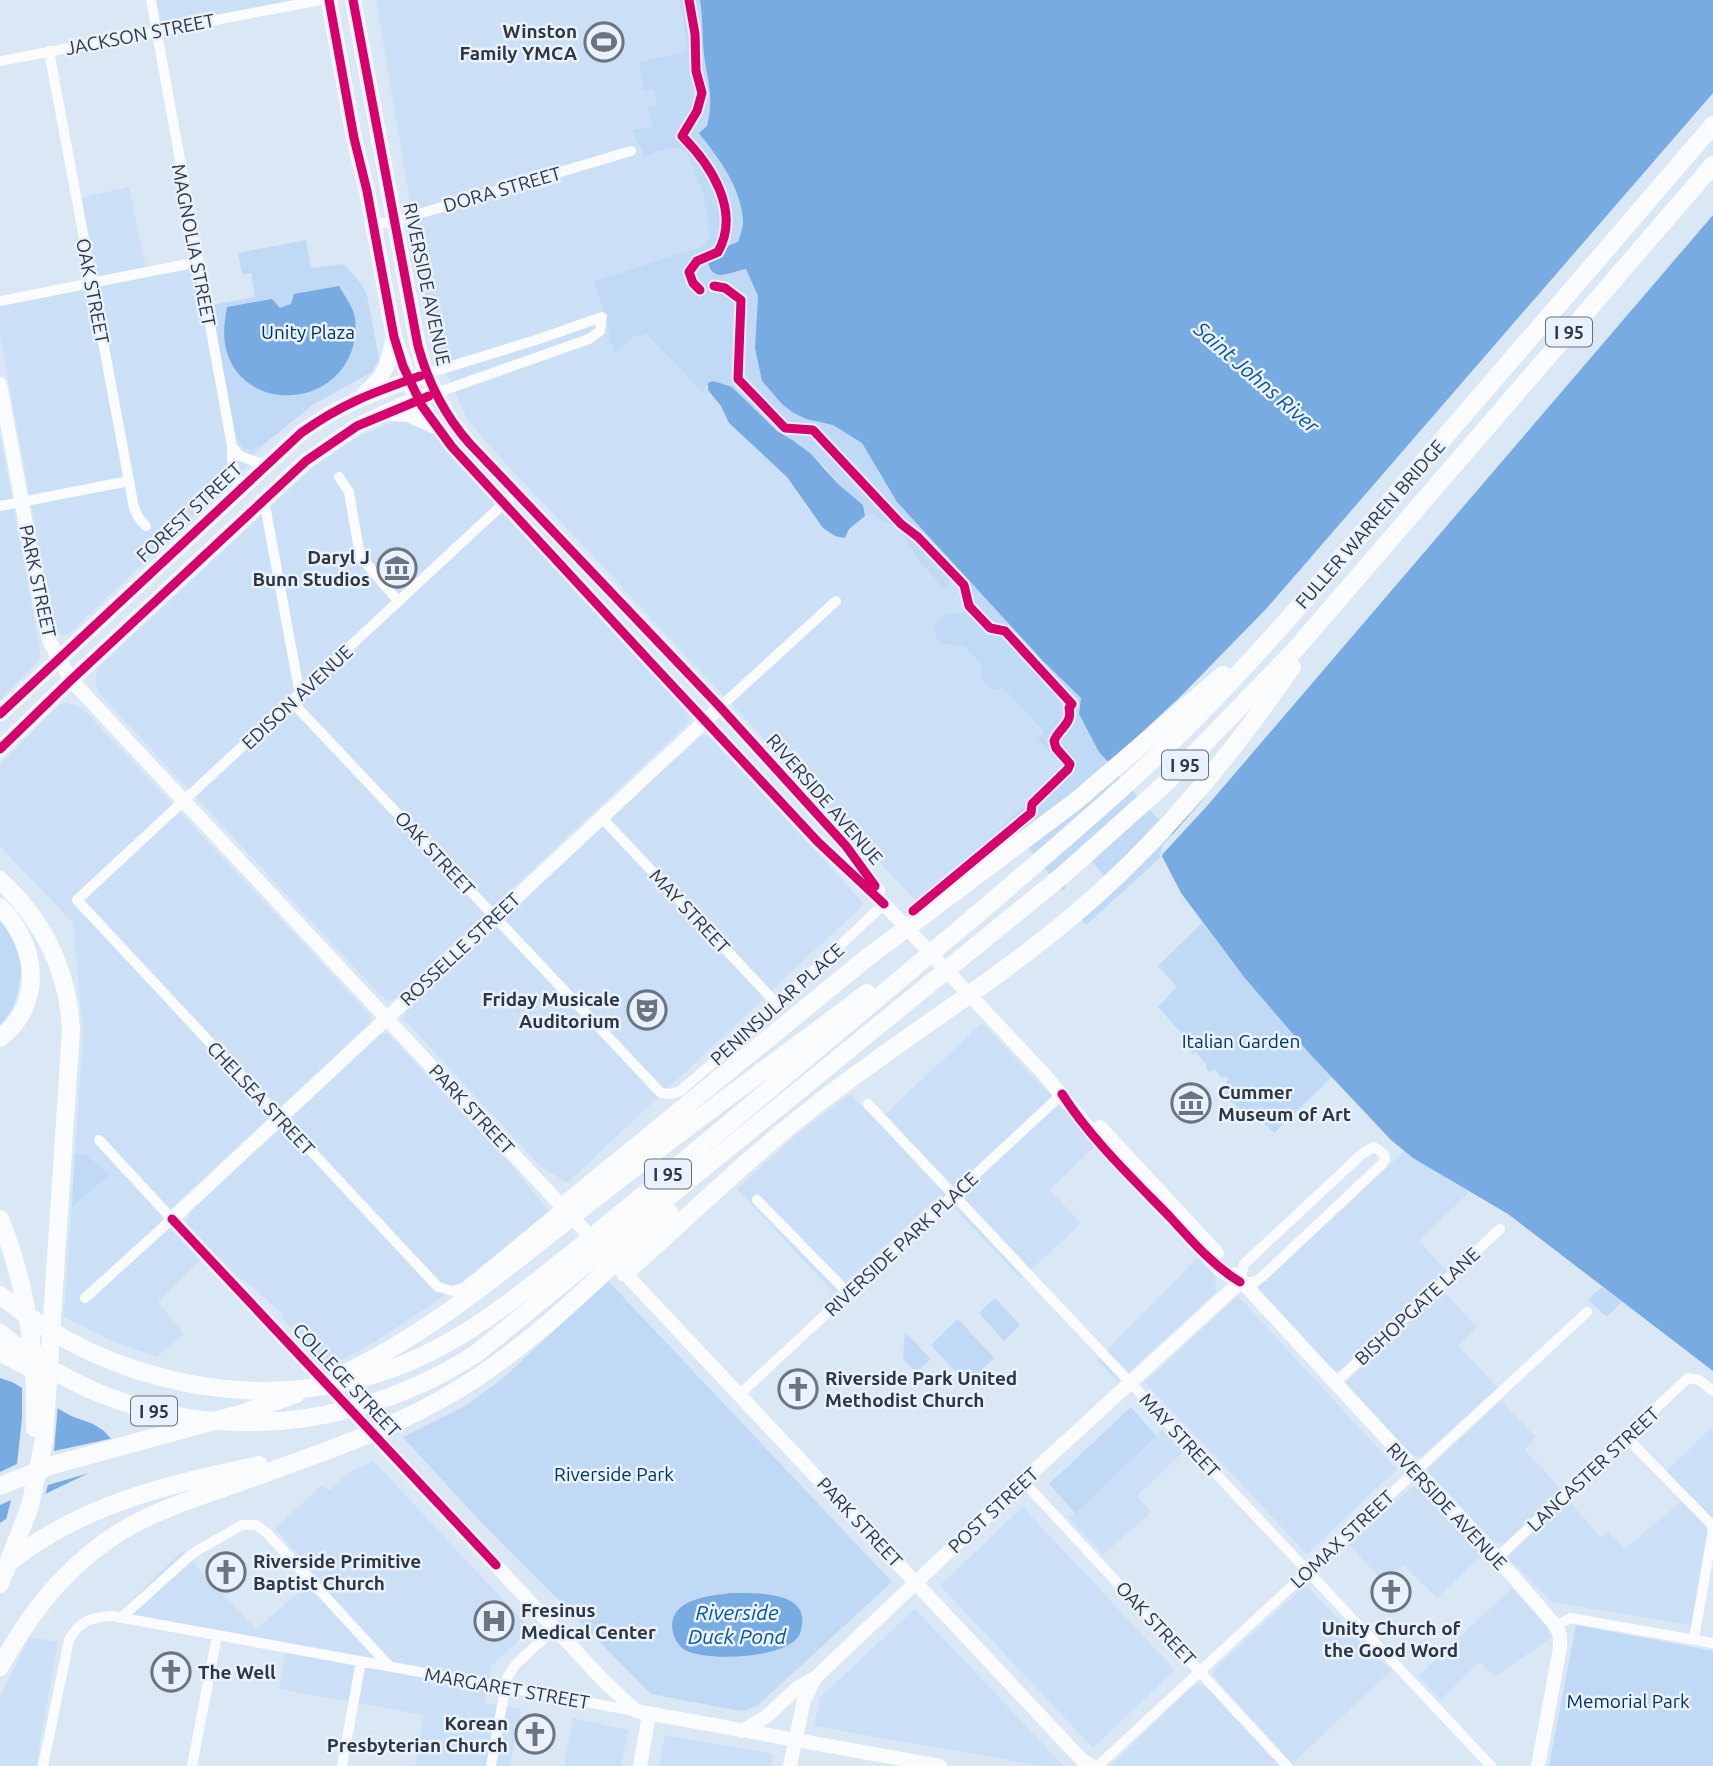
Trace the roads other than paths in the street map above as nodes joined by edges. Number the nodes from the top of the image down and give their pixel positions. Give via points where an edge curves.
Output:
1 (151, 0) edge
2 (321, 0) edge
3 (328, 0) edge
4 (353, 0) edge
5 (156, 32) junction
6 (49, 51) junction
7 (0, 61) edge
8 (1713, 123) edge
9 (631, 151) dead end
10 (1711, 168) edge
11 (395, 221) junction
12 (373, 225) junction
13 (197, 262) junction
14 (91, 282) junction
15 (0, 301) edge
16 (394, 337) junction
17 (426, 374) junction
18 (409, 380) junction
19 (0, 384) edge
20 (436, 393) junction
21 (360, 397) junction
22 (418, 400) junction
23 (384, 413) junction
24 (435, 426) junction
25 (232, 446) junction
26 (265, 464) junction
27 (339, 477) dead end
28 (129, 481) junction
29 (239, 488) junction
30 (516, 493) junction
31 (264, 500) junction
32 (22, 502) junction
33 (504, 503) junction
34 (0, 506) edge
35 (146, 526) dead end
36 (1339, 599) junction
37 (398, 601) junction
38 (836, 601) dead end
39 (597, 605) junction
40 (627, 611) junction
41 (1289, 618) junction
42 (57, 658) junction
43 (71, 680) junction
44 (296, 698) junction
45 (720, 706) junction
46 (0, 714) edge
47 (705, 721) junction
48 (0, 749) edge
49 (185, 800) junction
50 (601, 817) junction
51 (0, 880) edge
52 (999, 895) junction
53 (78, 900) joint
54 (884, 904) junction
55 (0, 907) edge
56 (495, 916) junction
57 (778, 1004) junction
58 (386, 1018) junction
59 (0, 1038) edge
60 (822, 1073) junction
61 (665, 1094) joint
62 (1062, 1094) junction
63 (868, 1104) dead end
64 (279, 1118) junction
65 (99, 1140) dead end
66 (954, 1194) junction
67 (757, 1200) dead end
68 (562, 1207) junction
69 (0, 1219) edge
70 (172, 1219) junction
71 (1500, 1228) dead end
72 (625, 1273) junction
73 (0, 1280) edge
74 (1240, 1282) junction
75 (848, 1293) junction
76 (0, 1295) edge
77 (85, 1298) dead end
78 (1587, 1312) dead end
79 (0, 1333) edge
80 (0, 1352) edge
81 (87, 1352) junction
82 (1130, 1381) junction
83 (1334, 1384) junction
84 (1713, 1391) edge
85 (740, 1394) junction
86 (127, 1403) junction
87 (1627, 1438) junction
88 (350, 1442) junction
89 (1415, 1471) junction
90 (1023, 1481) junction
91 (1, 1485) edge
92 (1497, 1558) junction
93 (0, 1572) edge
94 (1307, 1572) junction
95 (916, 1583) junction
96 (0, 1584) edge
97 (121, 1618) junction
98 (1556, 1626) junction
99 (555, 1628) junction
100 (217, 1636) junction
101 (1694, 1639) junction
102 (1713, 1643) edge
103 (361, 1661) junction
104 (389, 1666) junction
105 (0, 1667) edge
106 (1201, 1671) junction
107 (815, 1678) junction
108 (505, 1687) junction
109 (643, 1713) junction
110 (742, 1731) junction
111 (795, 1740) junction
112 (1086, 1764) edge
113 (43, 1766) edge
114 (192, 1766) edge
115 (342, 1766) edge
116 (491, 1766) edge
117 (640, 1766) edge
118 (790, 1766) edge
119 (940, 1766) edge
120 (1098, 1766) edge
121 (1287, 1766) edge
122 (1491, 1766) edge
123 (1538, 1766) edge

1 - 5 street, MAGNOLIA STREET
2 - 5 street, JACKSON STREET
3 - 12 main road, RIVERSIDE AVENUE
4 - 11 main road, RIVERSIDE AVENUE
5 - 6 street, JACKSON STREET
5 - 13 street, MAGNOLIA STREET
6 - 7 street, JACKSON STREET
6 - 14 street, OAK STREET
8 - 41 highway, FULLER WARREN BRIDGE / I 95
9 - 11 street, DORA STREET
10 - 36 highway, FULLER WARREN BRIDGE / I 95
11 - 12 street, DORA STREET
11 - 17 main road, RIVERSIDE AVENUE
12 - 16 main road, RIVERSIDE AVENUE
13 - 14 street
13 - 25 street, MAGNOLIA STREET
14 - 15 street
14 - 28 street, OAK STREET
16 - 18 main road, RIVERSIDE AVENUE
16 - 21 main road via 386,370
17 - 18 main road, FOREST STREET
17 - 20 main road, RIVERSIDE AVENUE
17 - 20 street via 602,317 600,331 589,339
18 - 21 main road, FOREST STREET
18 - 22 main road, RIVERSIDE AVENUE
19 - 32 main road, PARK STREET
20 - 22 main road
20 - 30 main road, RIVERSIDE AVENUE via 461,434
21 - 26 main road, FOREST STREET via 308,428
22 - 23 main road
22 - 24 main road, RIVERSIDE AVENUE
23 - 24 main road via 408,414
23 - 31 main road via 326,445
24 - 33 main road, RIVERSIDE AVENUE
25 - 26 street via 240,456
25 - 29 street, MAGNOLIA STREET
26 - 29 main road, FOREST STREET
27 - 37 street via 350,496 360,556
28 - 32 street
28 - 35 street, OAK STREET via 134,508
29 - 42 main road, FOREST STREET
30 - 33 street, EDISON AVENUE
30 - 40 main road, RIVERSIDE AVENUE
31 - 43 main road
31 - 44 street
32 - 34 street
32 - 42 main road, PARK STREET via 43,617
33 - 37 street, EDISON AVENUE
33 - 39 main road, RIVERSIDE AVENUE
36 - 60 highway, FULLER WARREN BRIDGE / I 95 via 1262,686 1107,837
36 - 72 highway via 1243,736 1135,859 1044,939 779,1136
37 - 44 street, EDISON AVENUE
38 - 45 street, ROSSELLE STREET
39 - 40 main road
39 - 47 main road, RIVERSIDE AVENUE
40 - 45 main road, RIVERSIDE AVENUE
41 - 52 highway, FULLER WARREN BRIDGE / I 95 via 1150,763
41 - 68 highway via 1066,809 904,929
42 - 43 main road, PARK STREET
42 - 46 main road, FOREST STREET
43 - 48 main road
43 - 49 main road, PARK STREET
44 - 49 street, EDISON AVENUE
44 - 56 street, OAK STREET
45 - 47 main road, ROSSELLE STREET
45 - 54 main road, RIVERSIDE AVENUE via 853,854
47 - 50 main road, ROSSELLE STREET
47 - 54 main road, RIVERSIDE AVENUE via 818,842
49 - 53 street, EDISON AVENUE
49 - 58 main road, PARK STREET
50 - 56 main road, ROSSELLE STREET
50 - 57 street, MAY STREET
51 - 96 highway via 38,923 61,970 71,1021 44,1440 30,1506
52 - 81 highway, I 95 via 636,1201 499,1311 448,1343 358,1379 300,1388 234,1390 178,1382
52 - 91 highway via 475,1294 402,1343 274,1403 53,1465
53 - 64 street, CHELSEA STREET
54 - 57 street, PENINSULAR PLACE
54 - 62 main road, RIVERSIDE AVENUE
55 - 59 highway via 24,941 32,977 21,1015
56 - 58 main road, ROSSELLE STREET
56 - 61 street, OAK STREET via 653,1088
57 - 61 street, PENINSULAR PLACE via 680,1091
58 - 64 main road, ROSSELLE STREET
58 - 68 main road, PARK STREET
60 - 86 highway, I 95 via 477,1353 400,1395 326,1416 282,1422 235,1423 177,1416
60 - 88 highway via 504,1359 434,1404
62 - 66 street, RIVERSIDE PARK PLACE
62 - 74 main road, RIVERSIDE AVENUE via 1090,1117
63 - 66 street, MAY STREET
64 - 68 street, CHELSEA STREET via 435,1284 448,1291 461,1289
64 - 70 main road, ROSSELLE STREET
65 - 70 street, COLLEGE STREET
66 - 75 street, RIVERSIDE PARK PLACE
66 - 82 street, MAY STREET
67 - 75 street
68 - 72 main road, PARK STREET
69 - 96 highway via 18,1270 32,1347 34,1434 29,1486
70 - 77 street, ROSSELLE STREET
70 - 99 main road, COLLEGE STREET
71 - 83 street, BISHOPGATE LANE
72 - 85 main road, PARK STREET
73 - 81 highway
74 - 74 street, POST STREET via 1255,1282 1263,1276 1372,1174 1385,1159 1379,1149 1363,1153 1244,1264
74 - 82 main road, POST STREET
74 - 83 main road, RIVERSIDE AVENUE
75 - 85 street, RIVERSIDE PARK PLACE
76 - 81 highway, I 95
78 - 89 street, LOMAX STREET
79 - 86 highway, I 95 via 63,1375
80 - 86 highway via 53,1379
82 - 90 main road, POST STREET
82 - 94 street, MAY STREET
83 - 89 main road, RIVERSIDE AVENUE
84 - 87 street, LANCASTER STREET via 1688,1378
85 - 95 main road, PARK STREET
87 - 92 street, LANCASTER STREET
87 - 101 street via 1713,1530
88 - 93 highway via 171,1485 120,1502 55,1532
88 - 105 highway via 166,1509 119,1533 90,1553 52,1590
89 - 92 main road, RIVERSIDE AVENUE
89 - 94 street, LOMAX STREET
90 - 95 main road, POST STREET
90 - 106 street, OAK STREET
92 - 98 main road, RIVERSIDE AVENUE
94 - 106 street, LOMAX STREET
94 - 122 street, MAY STREET
95 - 107 main road, POST STREET
95 - 112 main road, PARK STREET
97 - 100 street, MARGARET STREET
97 - 104 street via 193,1553 242,1525 256,1525
97 - 113 street, MARGARET STREET via 96,1617 77,1627 66,1647
98 - 101 street via 1570,1618
98 - 123 main road via 1560,1648
99 - 108 street via 515,1665
99 - 109 main road, COLLEGE STREET via 602,1679
100 - 103 street, MARGARET STREET
100 - 114 street
101 - 102 street
103 - 104 street, MARGARET STREET
103 - 115 street
104 - 108 street, MARGARET STREET
106 - 120 street, LOMAX STREET
106 - 121 street, OAK STREET
107 - 110 main road
107 - 111 main road, POST STREET via 804,1700
108 - 109 street, MARGARET STREET
108 - 116 street
109 - 110 main road, MARGARET STREET
109 - 117 main road
110 - 111 main road, MARGARET STREET
111 - 118 main road, POST STREET
111 - 119 main road, MARGARET STREET

